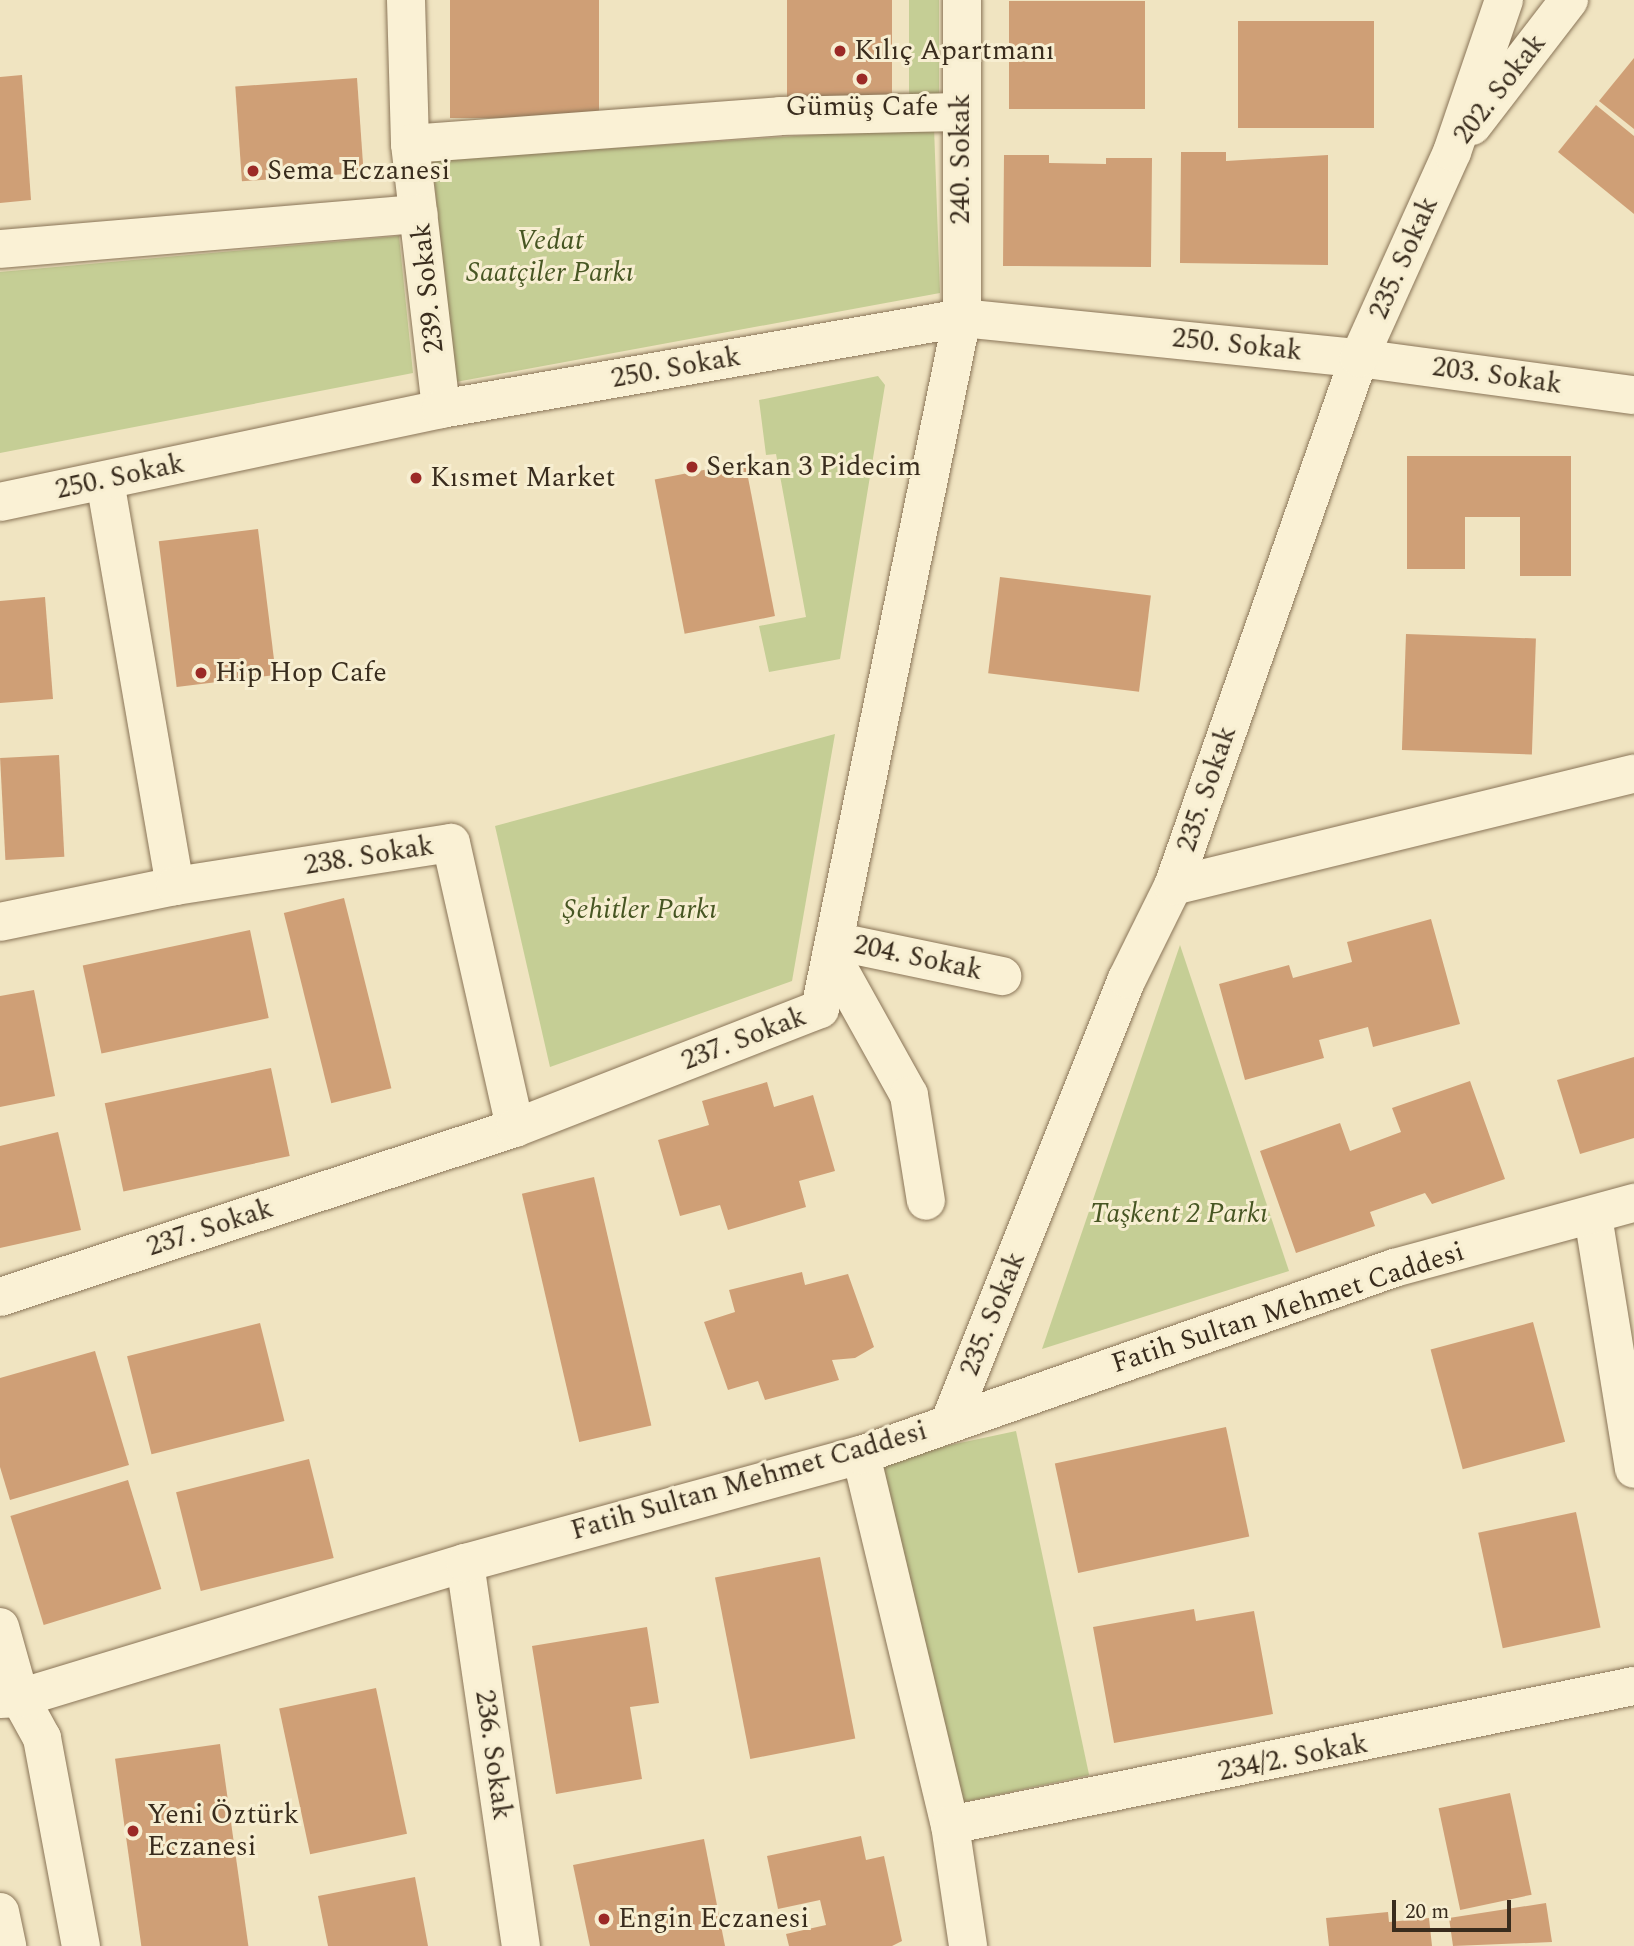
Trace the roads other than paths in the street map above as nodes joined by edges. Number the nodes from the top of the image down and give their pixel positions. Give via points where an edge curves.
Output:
1 (406, 0) edge
2 (962, 0) edge
3 (1504, 0) edge
4 (1569, 0) edge
5 (961, 112) junction
6 (410, 144) junction
7 (1452, 152) junction
8 (419, 214) junction
9 (0, 249) edge
10 (962, 317) junction
11 (1359, 358) junction
12 (1634, 395) edge
13 (441, 409) junction
14 (105, 481) junction
15 (0, 502) edge
16 (1634, 774) edge
17 (176, 886) junction
18 (1173, 886) junction
19 (0, 922) edge
20 (832, 948) junction
21 (1002, 976) dead end
22 (514, 1128) junction
23 (926, 1201) dead end
24 (1634, 1203) edge
25 (1593, 1216) junction
26 (0, 1297) edge
27 (950, 1422) junction
28 (861, 1455) junction
29 (1634, 1469) edge
30 (465, 1563) junction
31 (0, 1627) edge
32 (1634, 1686) edge
33 (7, 1704) edge
34 (950, 1825) junction
35 (0, 1912) edge
36 (7, 1946) edge
37 (80, 1946) edge
38 (522, 1946) edge
39 (968, 1946) edge

1 - 6 street, 239. Sokak
2 - 5 street, 240. Sokak
3 - 7 street, 202. Sokak
4 - 7 street, 202. Sokak
5 - 6 street via 780,116
5 - 10 street, 240. Sokak
6 - 8 street, 239. Sokak
7 - 11 street, 235. Sokak
8 - 9 street
8 - 13 street, 239. Sokak
10 - 11 street, 250. Sokak
10 - 13 street, 250. Sokak
10 - 20 street, 237. Sokak
11 - 12 street, 203. Sokak
11 - 18 street, 235. Sokak
13 - 14 street, 250. Sokak
14 - 15 street, 250. Sokak
14 - 17 street
16 - 18 street
17 - 19 street, 238. Sokak
17 - 22 street, 238. Sokak via 451,843
18 - 27 street, 235. Sokak via 1118,1001
20 - 21 street, 204. Sokak
20 - 22 street, 237. Sokak via 820,1009
20 - 23 street via 909,1095
22 - 26 street, 237. Sokak
24 - 25 street, Fatih Sultan Mehmet Caddesi
25 - 27 street, Fatih Sultan Mehmet Caddesi via 1394,1268
25 - 29 street
27 - 28 street, Fatih Sultan Mehmet Caddesi
28 - 30 street, Fatih Sultan Mehmet Caddesi
28 - 34 street
30 - 33 street, Fatih Sultan Mehmet Caddesi
30 - 38 street, 236. Sokak
31 - 33 street
32 - 34 street, 234/2. Sokak
33 - 37 street via 42,1738
34 - 39 street
35 - 36 street

